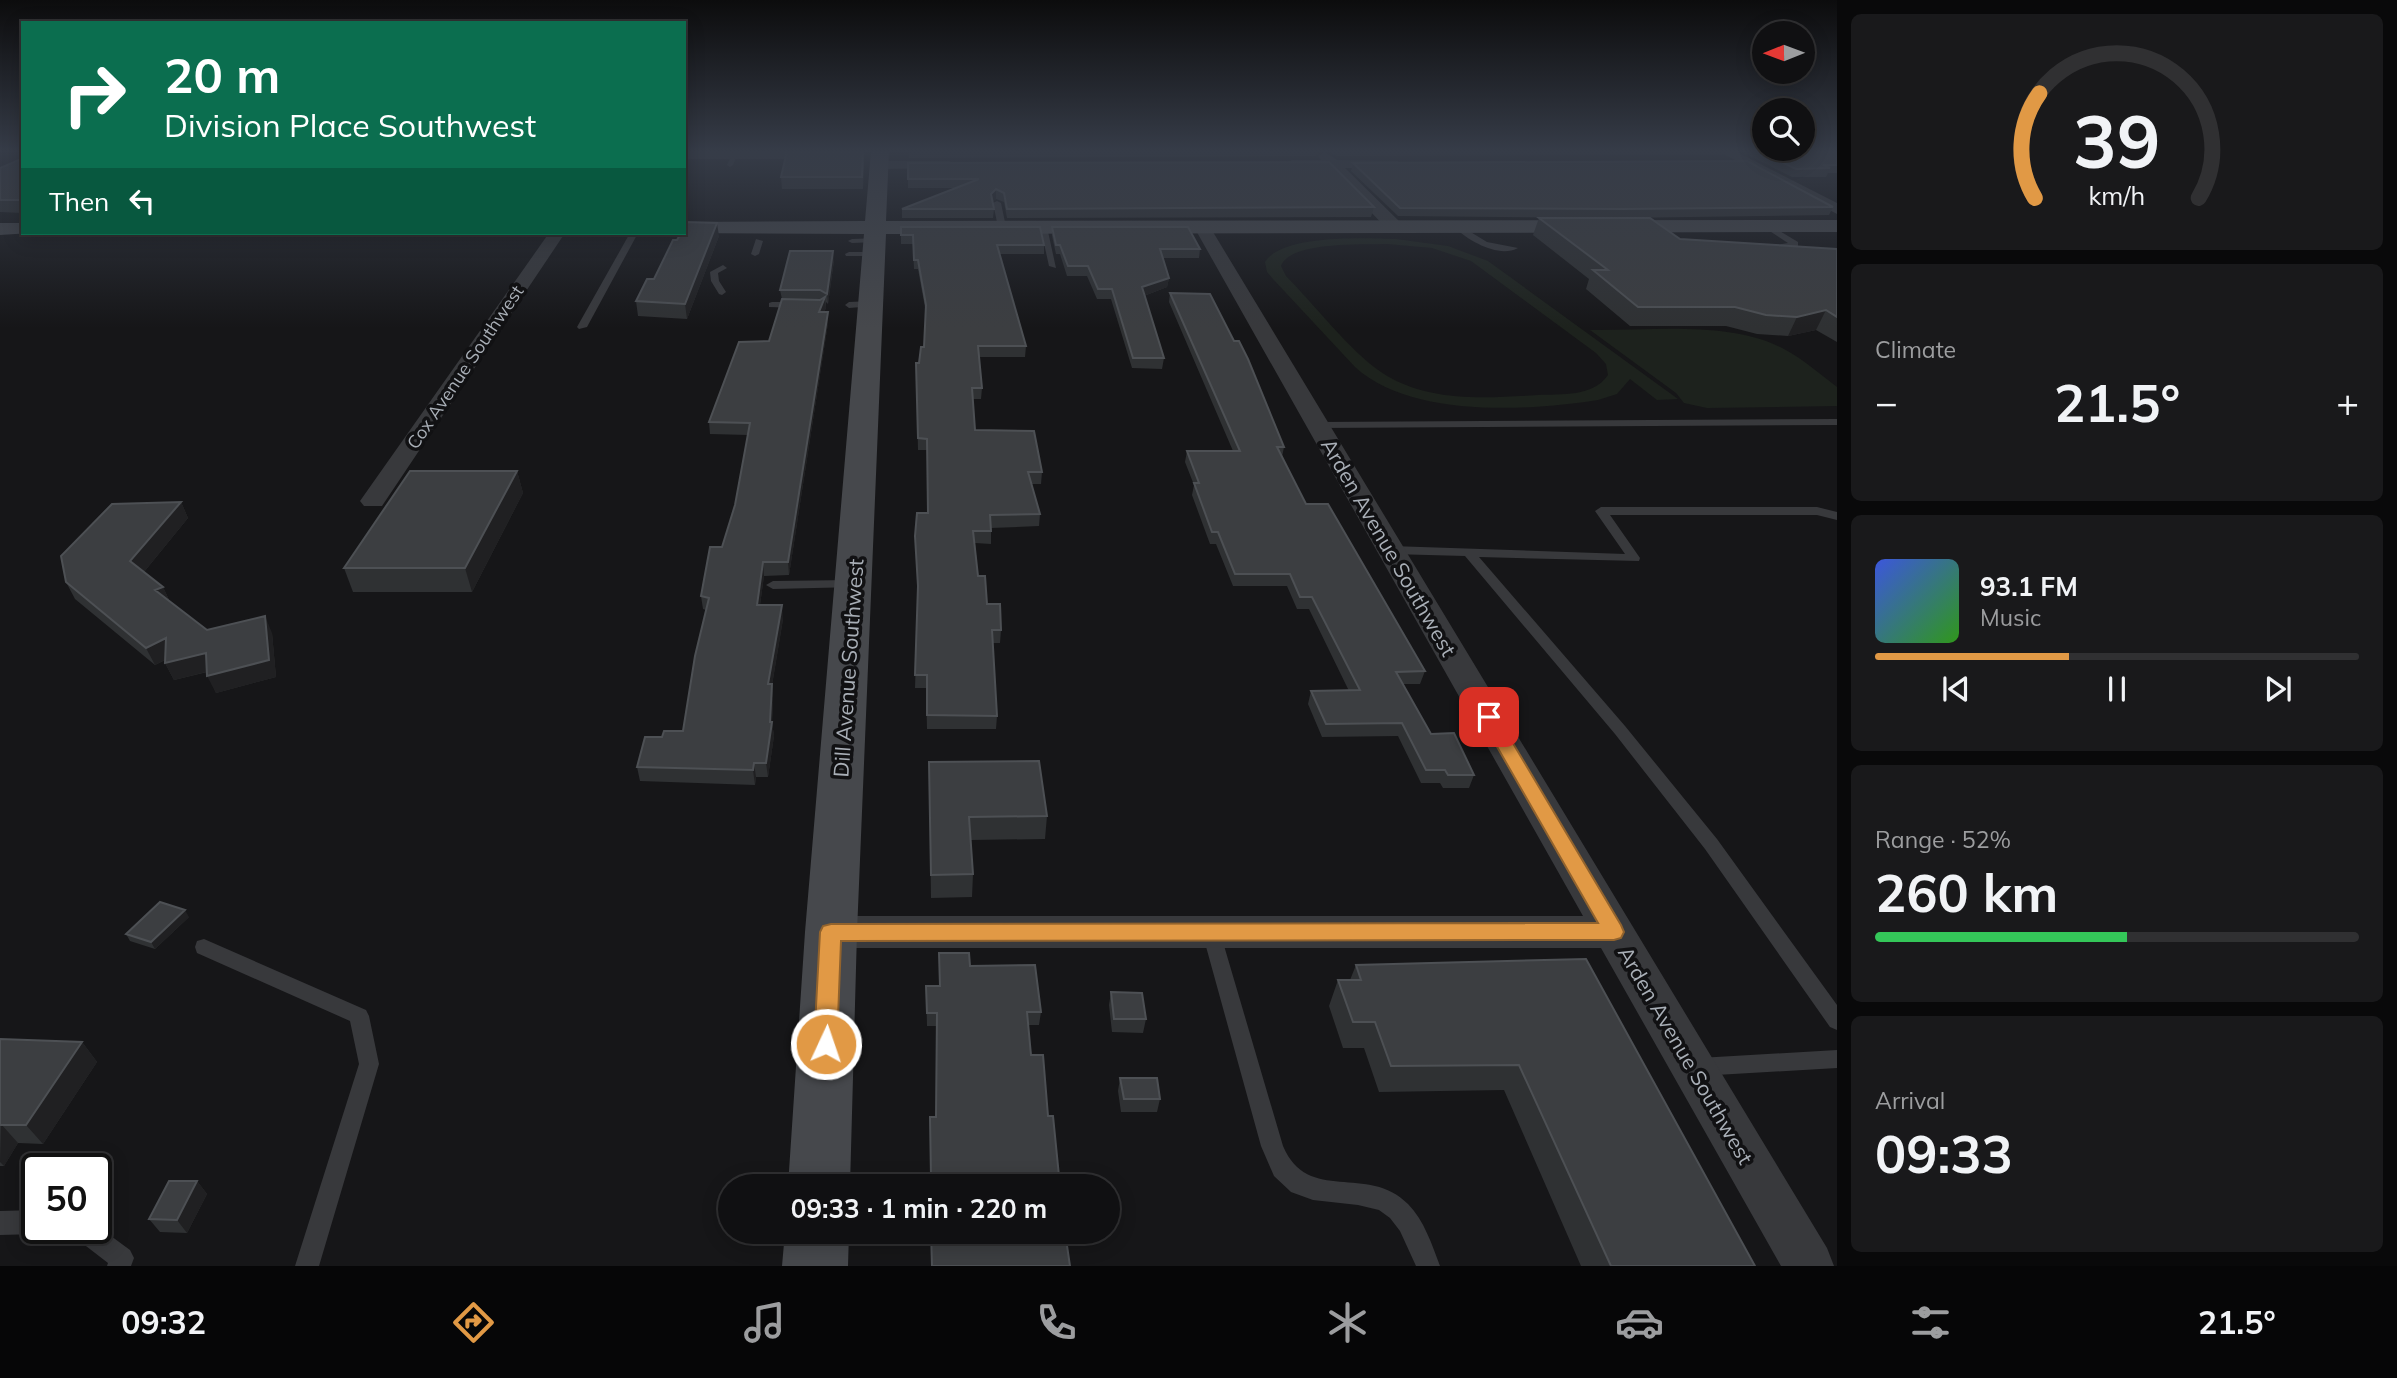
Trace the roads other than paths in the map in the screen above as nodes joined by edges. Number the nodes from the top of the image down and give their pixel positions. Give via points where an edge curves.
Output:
1 (870, 210) edge
2 (998, 210) edge
3 (1378, 210) edge
4 (1768, 226) junction
5 (1837, 226) edge
6 (1002, 227) junction
7 (1043, 227) junction
8 (1202, 227) junction
9 (1395, 227) junction
10 (1459, 227) junction
11 (686, 228) edge
12 (0, 229) edge
13 (21, 229) edge
14 (556, 235) edge
15 (633, 235) edge
16 (759, 241) dead end
17 (866, 243) junction
18 (1514, 248) dead end
19 (1763, 248) edge
20 (755, 254) dead end
21 (1052, 266) dead end
22 (723, 268) dead end
23 (722, 292) dead end
24 (772, 304) dead end
25 (808, 304) edge
26 (582, 327) dead end
27 (1837, 422) edge
28 (1317, 425) junction
29 (373, 501) dead end
30 (1837, 516) edge
31 (1391, 550) junction
32 (1469, 553) junction
33 (853, 584) junction
34 (773, 585) dead end
35 (831, 932) junction
36 (1211, 932) junction
37 (1614, 932) junction
38 (204, 947) dead end
39 (1837, 1021) edge
40 (1837, 1059) edge
41 (1693, 1068) junction
42 (820, 1174) edge
43 (0, 1223) edge
44 (21, 1223) edge
45 (103, 1244) edge
46 (816, 1244) edge
47 (119, 1266) edge
48 (307, 1266) edge
49 (815, 1266) edge
50 (1428, 1266) edge
51 (1809, 1266) edge

1 - 17 main road, Dill Avenue Southwest
2 - 6 lane
3 - 9 street
4 - 5 main road
4 - 10 main road
4 - 19 lane via 1795,244
6 - 7 main road
6 - 17 main road
7 - 8 main road
7 - 21 lane
8 - 9 main road
8 - 28 street, Arden Avenue Southwest
9 - 10 main road
10 - 18 lane via 1474,242
11 - 17 main road
12 - 13 main road
14 - 29 street, Cox Avenue Southwest
15 - 26 lane
16 - 20 lane
17 - 33 main road, Dill Avenue Southwest via 860,304
22 - 23 lane via 714,272
24 - 25 lane
27 - 28 lane
28 - 31 street, Arden Avenue Southwest
30 - 32 lane via 1817,511 1601,510 1634,558
31 - 32 lane
31 - 37 street, Arden Avenue Southwest
32 - 39 lane via 1703,834
33 - 34 lane
33 - 35 main road, Dill Avenue Southwest
35 - 36 street
35 - 42 main road, Dill Avenue Southwest
36 - 37 street
36 - 50 lane via 1272,1146 1287,1174 1311,1189 1375,1196 1396,1208 1415,1231
37 - 41 street, Arden Avenue Southwest
38 - 48 lane via 359,1016 369,1064
40 - 41 lane
41 - 51 street, Arden Avenue Southwest
43 - 44 lane
45 - 47 lane via 122,1258
46 - 49 main road

